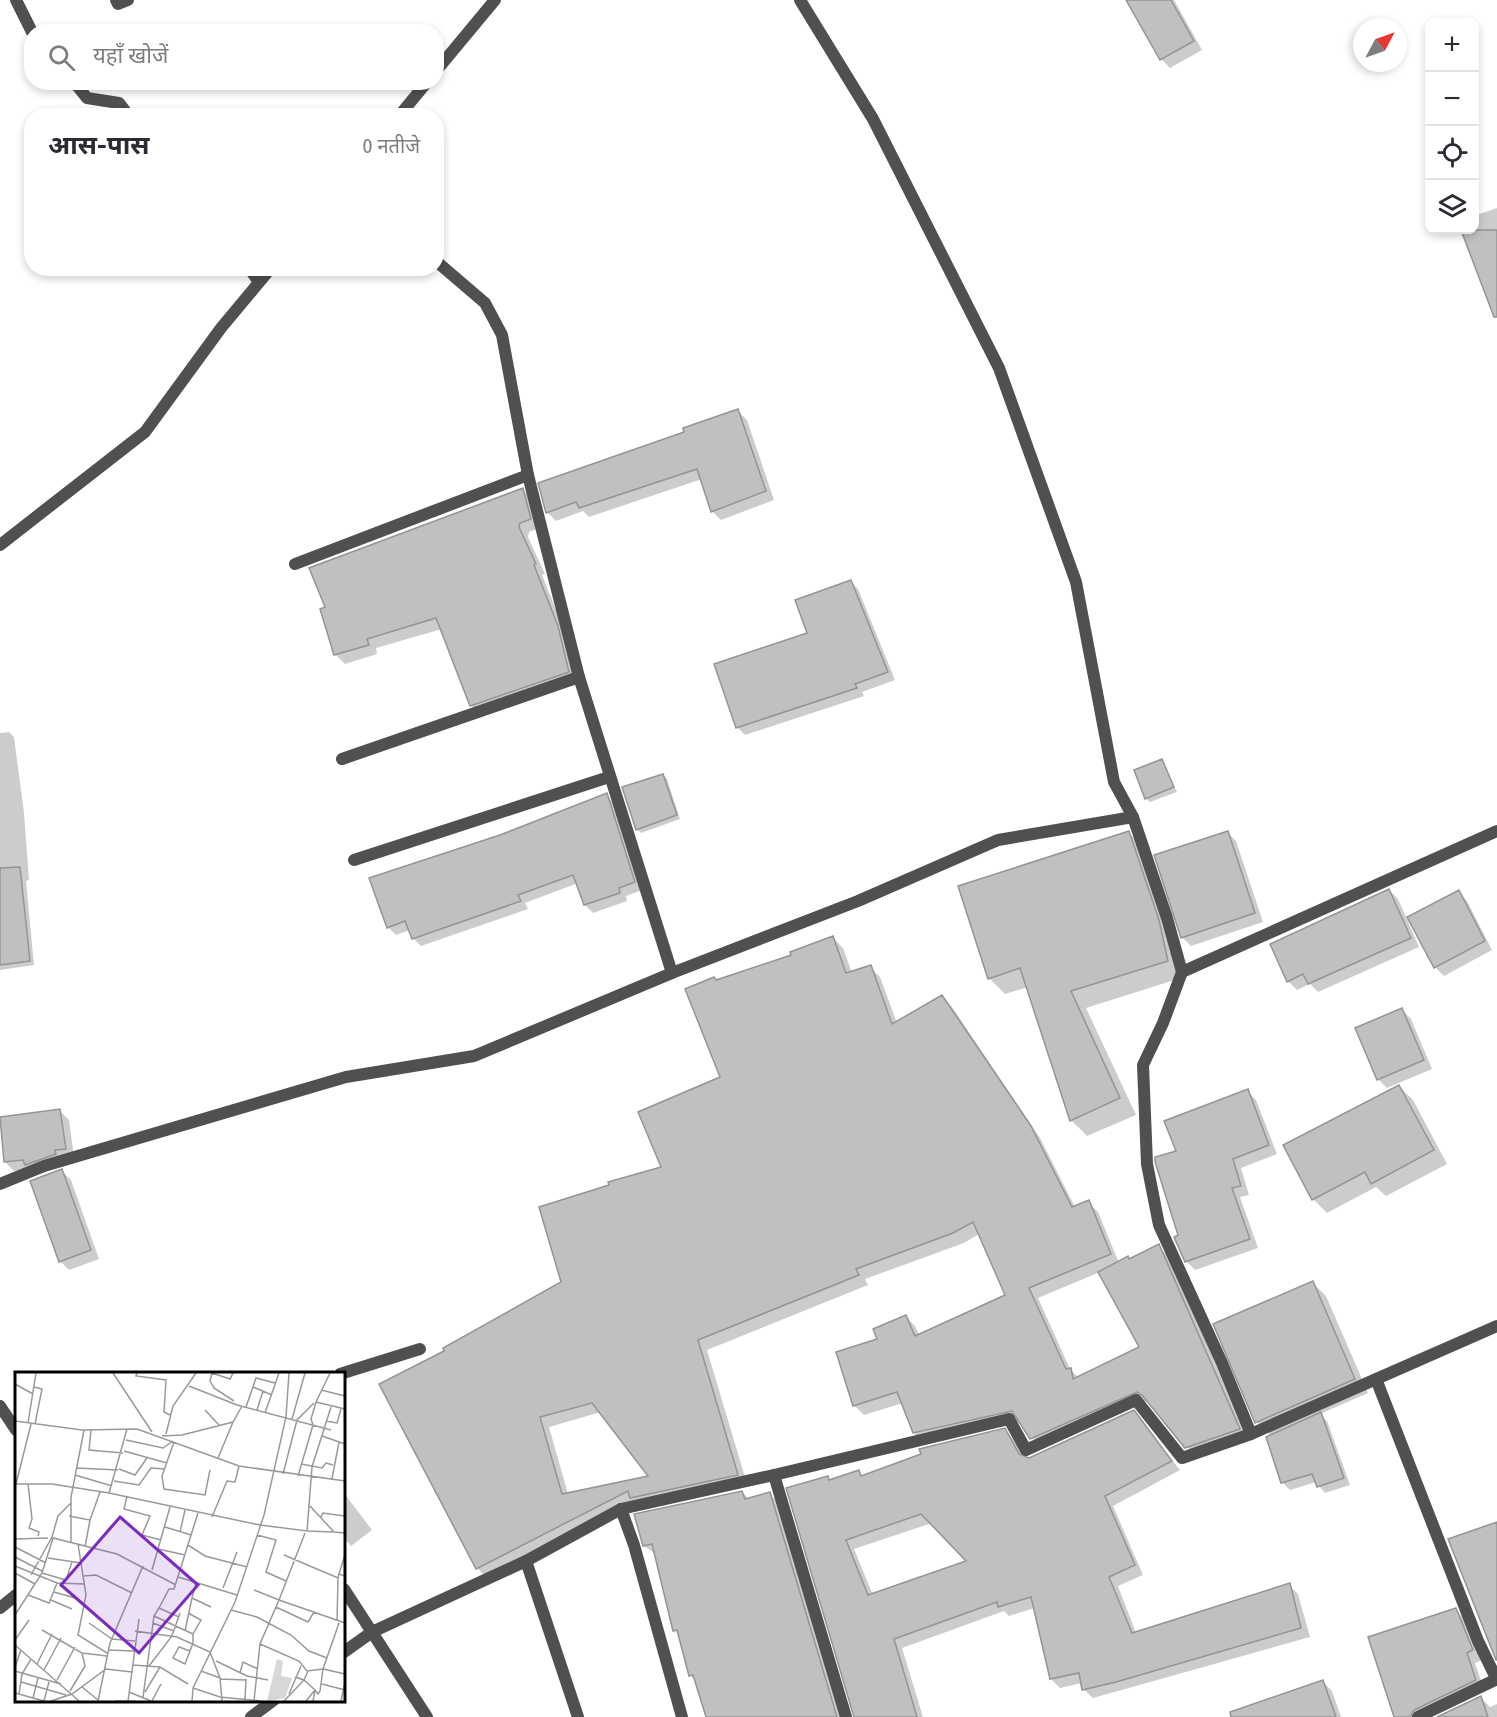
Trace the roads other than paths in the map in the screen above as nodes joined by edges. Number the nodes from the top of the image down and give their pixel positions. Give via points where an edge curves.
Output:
1 (16, 0) edge
2 (116, 0) edge
3 (128, 0) edge
4 (800, 0) edge
5 (489, 3) edge
6 (28, 24) edge
7 (444, 60) edge
8 (80, 90) edge
9 (420, 90) edge
10 (123, 108) edge
11 (405, 108) edge
12 (444, 268) edge
13 (255, 276) edge
14 (264, 276) edge
15 (259, 282) junction
16 (528, 475) junction
17 (0, 544) edge
18 (296, 564) dead end
19 (579, 677) junction
20 (342, 759) dead end
21 (609, 777) junction
22 (1134, 817) junction
23 (1497, 831) edge
24 (354, 860) dead end
25 (1182, 972) junction
26 (672, 973) junction
27 (0, 1184) edge
28 (1497, 1326) edge
29 (420, 1349) dead end
30 (345, 1372) edge
31 (1376, 1379) junction
32 (0, 1407) edge
33 (15, 1429) edge
34 (1251, 1434) junction
35 (774, 1474) junction
36 (621, 1509) junction
37 (526, 1561) junction
38 (345, 1591) edge
39 (15, 1596) edge
40 (0, 1608) edge
41 (372, 1632) junction
42 (345, 1651) edge
43 (1497, 1679) edge
44 (273, 1702) edge
45 (251, 1717) edge
46 (427, 1717) edge
47 (578, 1717) edge
48 (682, 1717) edge
49 (846, 1717) edge
50 (1418, 1717) edge

1 - 6 street
2 - 3 street via 118,4
4 - 22 street via 873,119 999,368 1076,582 1114,782
5 - 7 street
8 - 10 street via 87,98 119,103
9 - 11 street
12 - 16 street via 485,303 502,335
13 - 15 street
14 - 15 street
15 - 17 street via 145,432
16 - 18 street
16 - 19 street
19 - 20 street
19 - 21 street
21 - 24 street
21 - 26 street
22 - 25 street
22 - 26 street via 998,840 858,901
23 - 25 street
25 - 34 street via 1143,1065 1147,1164 1159,1225
26 - 27 street via 474,1056 346,1077 44,1166
28 - 31 street
29 - 30 street
31 - 34 street
31 - 43 street via 1478,1641
32 - 33 street
34 - 35 street via 1182,1458 1136,1400 1026,1450 1009,1419
35 - 36 street
35 - 49 street
36 - 37 street
36 - 48 street
37 - 41 street
37 - 47 street
38 - 41 street
39 - 40 street
41 - 42 street
41 - 46 street
43 - 50 street
44 - 45 street

